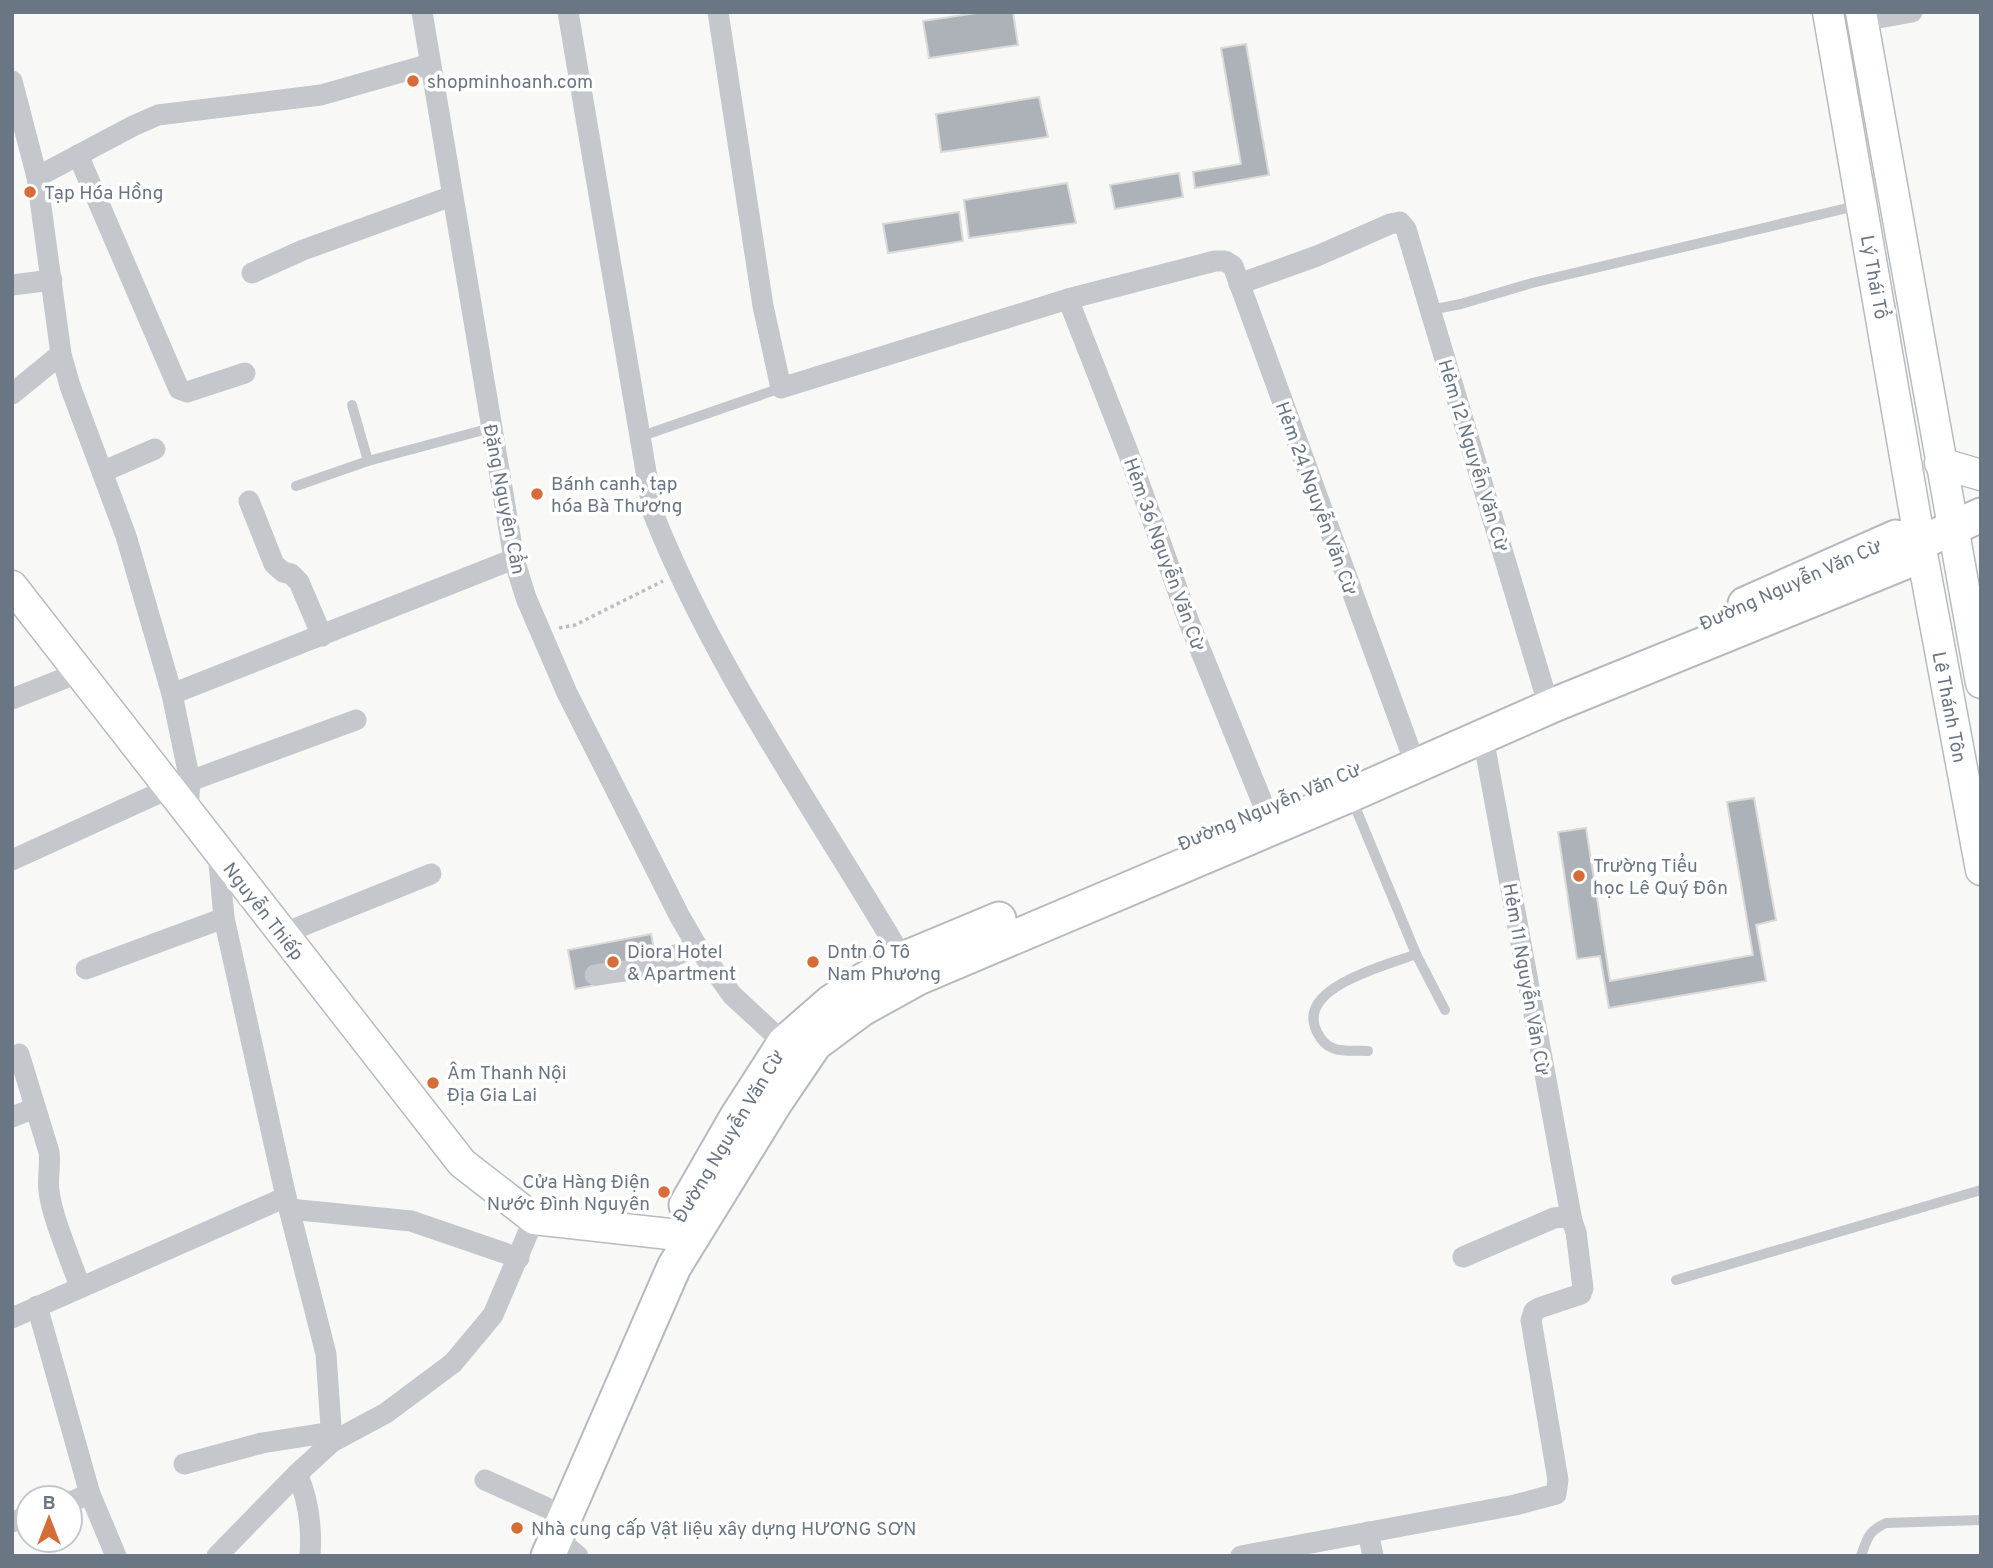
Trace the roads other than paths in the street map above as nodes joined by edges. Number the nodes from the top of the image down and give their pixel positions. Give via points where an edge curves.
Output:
1 (422, 12) edge
2 (568, 12) edge
3 (718, 12) edge
4 (1828, 12) edge
5 (1912, 12) edge
6 (1861, 16) edge
7 (430, 64) junction
8 (12, 81) edge
9 (20, 138) edge
10 (78, 155) junction
11 (37, 177) junction
12 (452, 196) junction
13 (1863, 205) junction
14 (252, 272) dead end
15 (52, 280) junction
16 (1239, 284) junction
17 (12, 285) edge
18 (1068, 299) junction
19 (1430, 310) junction
20 (61, 354) junction
21 (245, 373) dead end
22 (781, 388) junction
23 (12, 394) edge
24 (352, 405) dead end
25 (491, 428) junction
26 (639, 437) junction
27 (155, 449) dead end
28 (368, 461) junction
29 (1940, 463) junction
30 (102, 472) junction
31 (1981, 475) edge
32 (296, 486) dead end
33 (249, 501) dead end
34 (1966, 521) edge
35 (1920, 543) junction
36 (514, 559) junction
37 (12, 586) edge
38 (322, 636) junction
39 (78, 673) junction
40 (1981, 683) edge
41 (1544, 690) junction
42 (172, 694) junction
43 (12, 699) edge
44 (356, 720) dead end
45 (1479, 728) junction
46 (1409, 747) junction
47 (183, 794) junction
48 (1350, 795) junction
49 (1265, 809) junction
50 (218, 852) junction
51 (12, 860) edge
52 (1981, 870) edge
53 (431, 874) dead end
54 (224, 918) junction
55 (1032, 918) junction
56 (282, 934) junction
57 (697, 946) junction
58 (1416, 954) junction
59 (903, 959) junction
60 (86, 969) dead end
61 (596, 975) dead end
62 (1445, 1010) dead end
63 (783, 1044) junction
64 (1368, 1051) dead end
65 (19, 1055) dead end
66 (35, 1108) junction
67 (12, 1116) edge
68 (1981, 1190) edge
69 (287, 1203) junction
70 (534, 1219) junction
71 (1572, 1221) junction
72 (669, 1234) junction
73 (1463, 1256) dead end
74 (519, 1258) junction
75 (1676, 1280) dead end
76 (80, 1287) junction
77 (37, 1306) junction
78 (12, 1318) edge
79 (332, 1437) junction
80 (184, 1464) dead end
81 (297, 1474) junction
82 (485, 1480) dead end
83 (90, 1494) junction
84 (84, 1496) edge
85 (1981, 1520) edge
86 (1368, 1532) junction
87 (548, 1540) edge
88 (116, 1556) edge
89 (217, 1556) edge
90 (310, 1556) edge
91 (1241, 1556) edge
92 (1373, 1556) edge
93 (1861, 1556) edge

1 - 7 street, Đặng Nguyên Cẩn
2 - 26 street
3 - 22 street via 763,306
4 - 13 main road, Lý Thái Tổ
5 - 6 street
6 - 29 main road, Lý Thái Tổ
7 - 10 street via 321,95 158,116
7 - 12 street, Đặng Nguyên Cẩn
8 - 9 street
9 - 11 street
10 - 11 street
10 - 21 street via 179,389 187,392
11 - 15 street
12 - 14 street
12 - 25 street, Đặng Nguyên Cẩn
13 - 19 lane
13 - 35 main road, Lý Thái Tổ
15 - 17 street
15 - 20 street
16 - 18 street, Hẻm 24 Nguyễn Văn Cừ via 1233,266 1215,261
16 - 19 street, Hẻm 12 Nguyễn Văn Cừ via 1400,222
16 - 46 street, Hẻm 24 Nguyễn Văn Cừ
18 - 22 street
18 - 49 street, Hẻm 36 Nguyễn Văn Cừ via 1189,622
19 - 41 street, Hẻm 12 Nguyễn Văn Cừ
20 - 23 street
20 - 30 street
22 - 26 lane
24 - 28 lane
25 - 28 lane
25 - 36 street, Đặng Nguyên Cẩn
26 - 59 street via 653,513 679,573 785,769 850,867
27 - 30 street
28 - 32 lane
29 - 31 main road
29 - 34 main road, Lý Thái Tổ
30 - 42 street via 126,536
33 - 38 street via 274,564 299,582
34 - 35 main road
34 - 40 main road, Lý Thái Tổ
35 - 41 main road, Đường Nguyễn Văn Cừ via 1896,537
35 - 45 main road, Đường Nguyễn Văn Cừ via 1903,563 1556,704
35 - 52 main road, Lê Thánh Tôn
36 - 38 street
36 - 57 street, Đặng Nguyên Cẩn via 567,693
37 - 39 main road, Nguyễn Thiếp
38 - 42 street
39 - 43 street
39 - 47 main road, Nguyễn Thiếp
41 - 45 main road, Đường Nguyễn Văn Cừ
42 - 47 street
44 - 47 street
45 - 46 main road, Đường Nguyễn Văn Cừ
45 - 48 main road, Đường Nguyễn Văn Cừ
45 - 71 street, Hẻm 11 Nguyễn Văn Cừ
46 - 49 main road, Đường Nguyễn Văn Cừ
47 - 50 main road, Nguyễn Thiếp
47 - 51 street
48 - 55 main road, Đường Nguyễn Văn Cừ
48 - 58 lane
49 - 55 main road, Đường Nguyễn Văn Cừ
50 - 54 street
50 - 56 main road, Nguyễn Thiếp
53 - 56 street
54 - 60 street
54 - 69 street
55 - 59 main road, Đường Nguyễn Văn Cừ
55 - 87 main road, Đường Nguyễn Văn Cừ via 862,1009 815,1044 674,1267
56 - 70 main road, Nguyễn Thiếp via 462,1163
57 - 61 street via 646,968
57 - 63 street, Đặng Nguyên Cẩn via 732,995
58 - 62 lane
58 - 64 lane via 1334,986 1313,1011 1314,1027 1326,1046
59 - 63 main road, Đường Nguyễn Văn Cừ via 831,1002
63 - 72 main road, Đường Nguyễn Văn Cừ
65 - 66 street
66 - 67 street
66 - 76 street via 50,1152 51,1200
68 - 75 lane
69 - 74 street via 411,1221
69 - 76 street
69 - 79 street via 326,1354
70 - 72 main road
70 - 74 street
71 - 73 street via 1554,1218
71 - 86 street, Hẻm 11 Nguyễn Văn Cừ via 1581,1294 1531,1315 1558,1480 1556,1494 1515,1506
72 - 87 main road, Đường Nguyễn Văn Cừ via 632,1306
74 - 79 street via 493,1315 453,1363 386,1413
76 - 77 street
77 - 78 street
77 - 83 street
79 - 80 street via 262,1443
79 - 81 street
81 - 89 street
81 - 90 street via 309,1509
82 - 87 street
83 - 84 street
83 - 88 street
85 - 93 lane via 1886,1523 1874,1528
86 - 91 street
86 - 92 street

